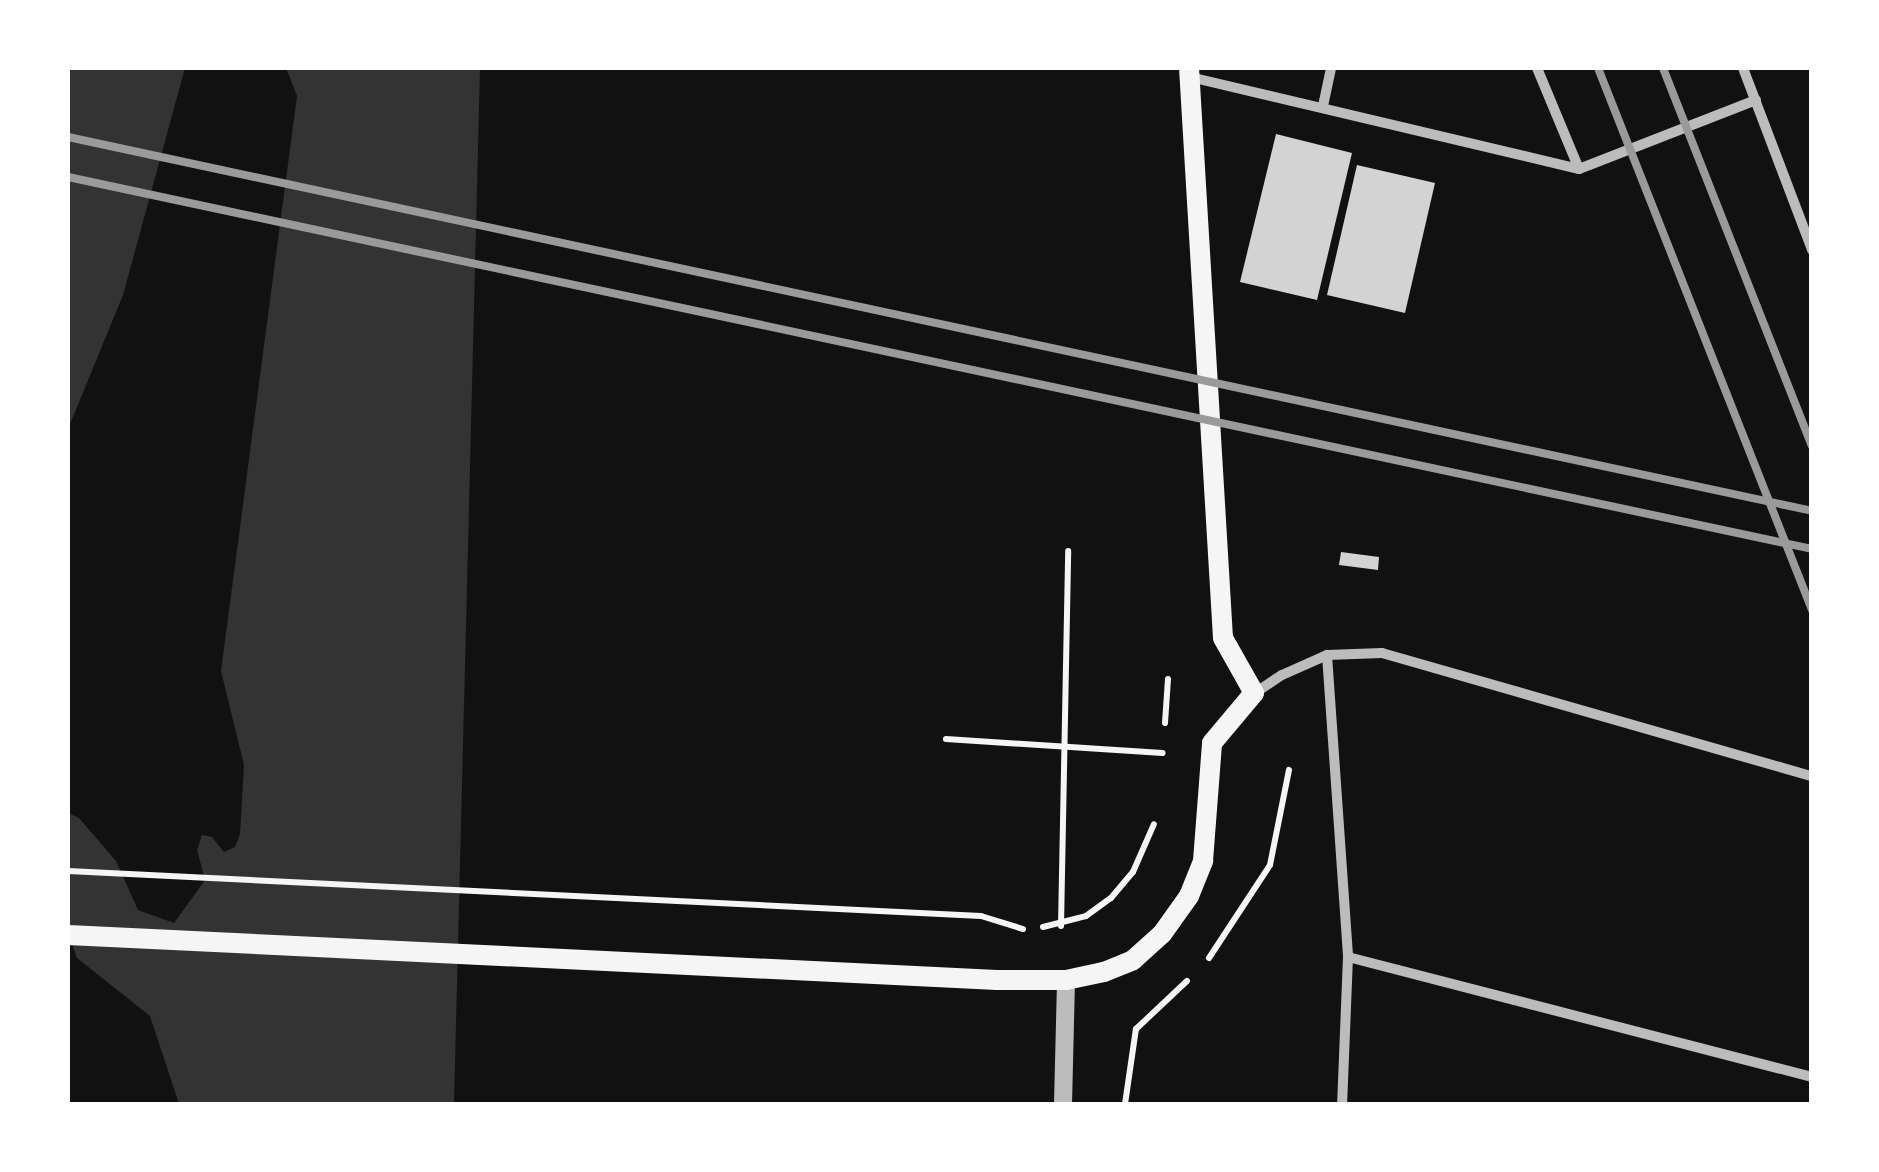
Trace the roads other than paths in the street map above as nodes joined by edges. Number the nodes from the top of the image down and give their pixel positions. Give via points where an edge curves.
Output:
1 (1332, 68) edge
2 (1537, 68) edge
3 (1744, 68) edge
4 (1190, 72) edge
5 (1756, 100) junction
6 (1323, 106) junction
7 (1579, 169) junction
8 (1812, 250) edge
9 (1327, 655) junction
10 (1254, 693) junction
11 (1812, 776) edge
12 (68, 935) edge
13 (1348, 957) junction
14 (1066, 980) junction
15 (1812, 1077) edge
16 (1063, 1104) edge
17 (1342, 1104) edge

1 - 6 street
2 - 7 street
3 - 5 street
4 - 6 street
4 - 10 main road via 1223,638
5 - 7 street
5 - 8 street
6 - 7 street
9 - 10 street
9 - 11 street via 1382,653
9 - 13 street
10 - 14 main road via 1212,743 1203,861 1189,896 1133,960
12 - 14 main road
13 - 15 street
13 - 17 street
14 - 16 street

